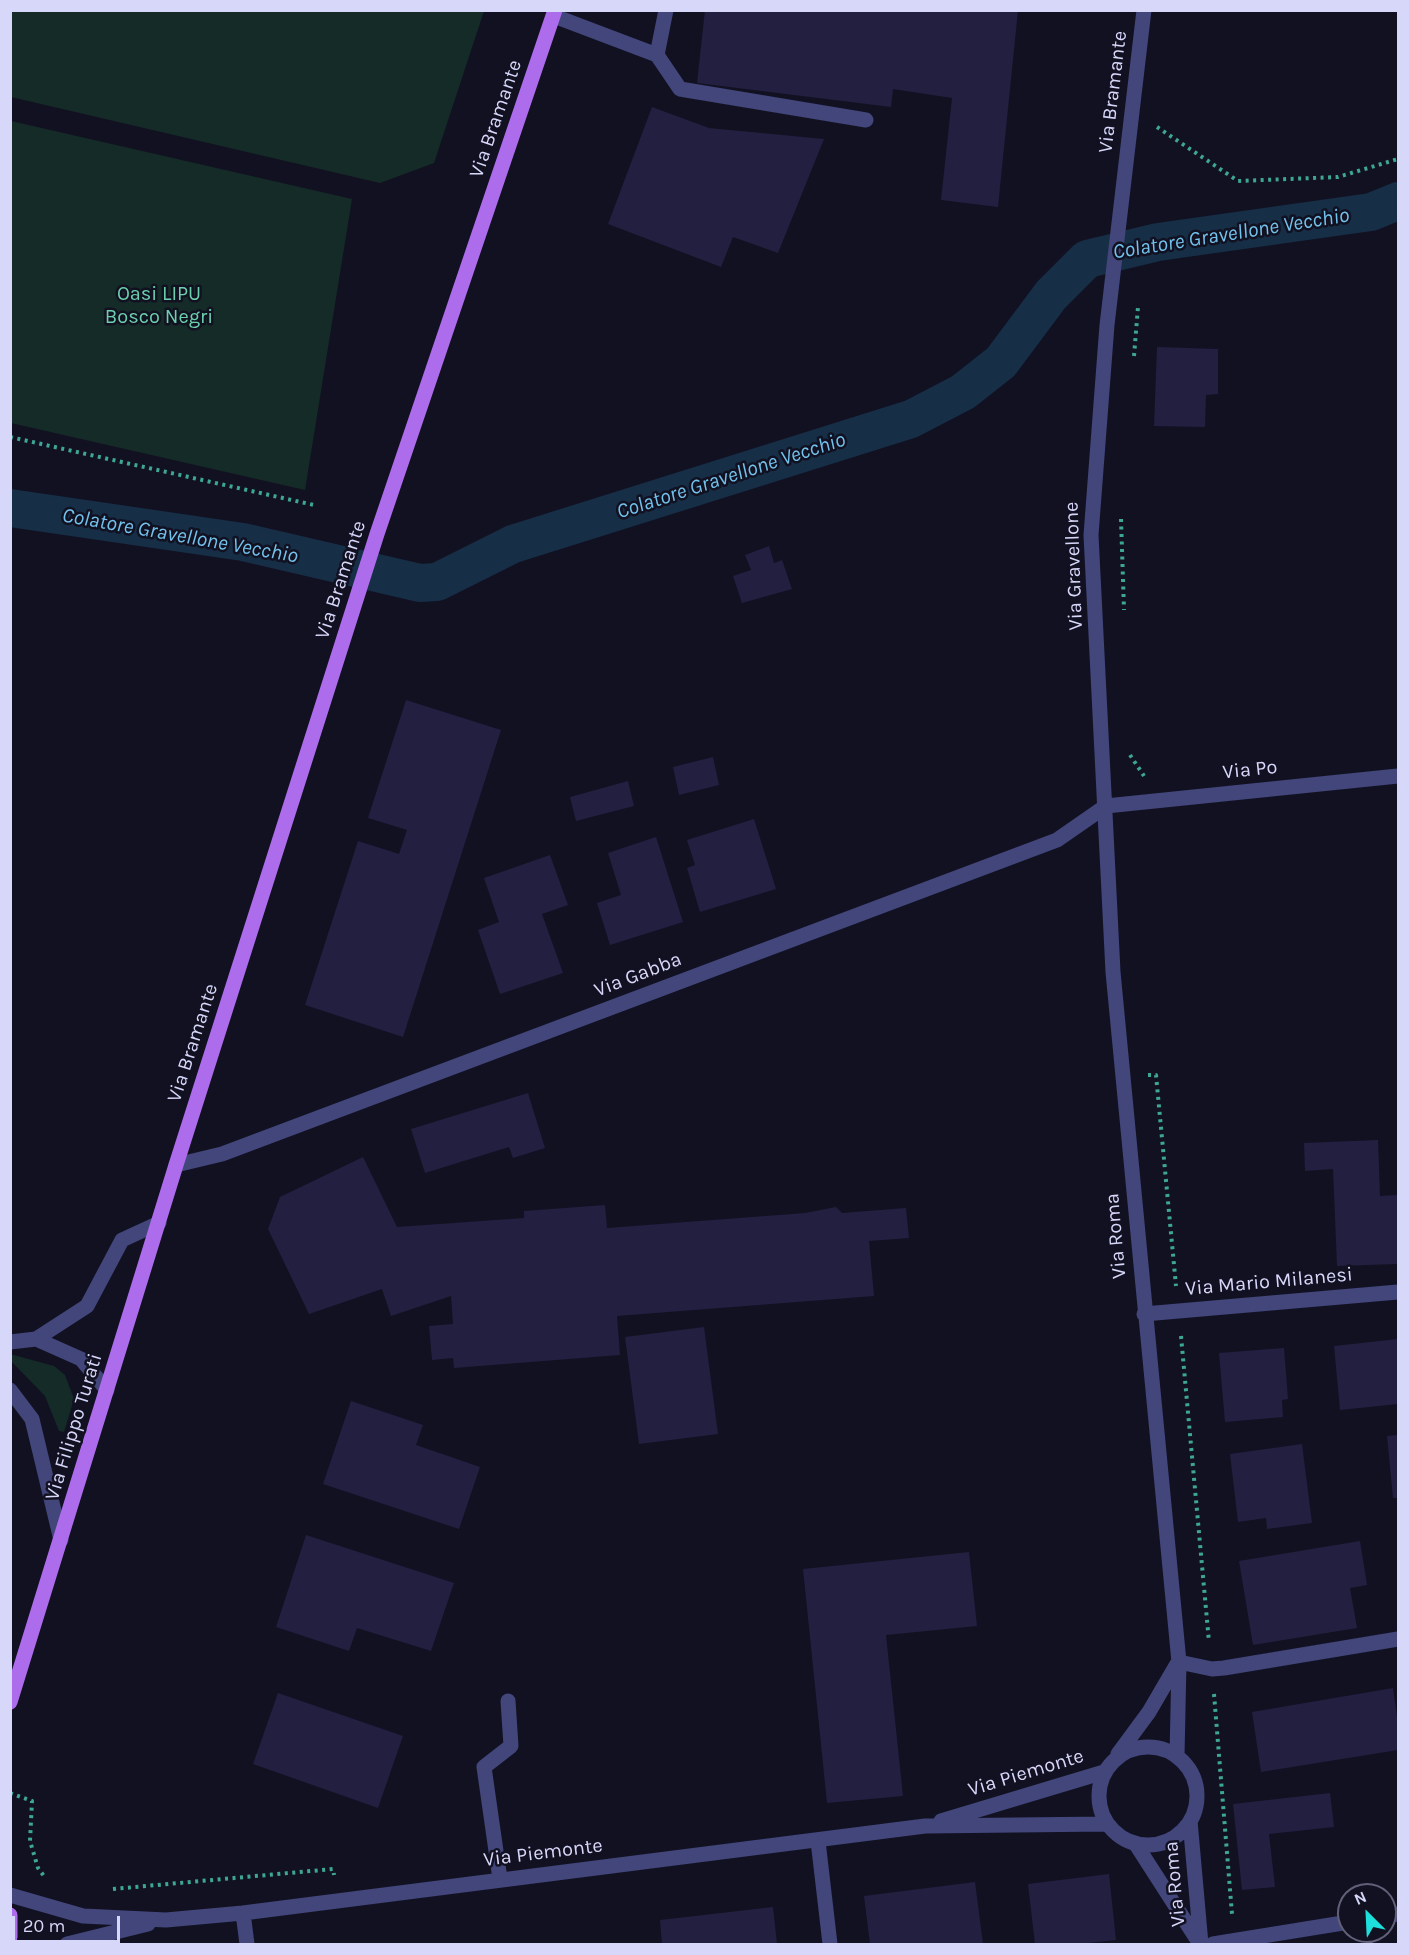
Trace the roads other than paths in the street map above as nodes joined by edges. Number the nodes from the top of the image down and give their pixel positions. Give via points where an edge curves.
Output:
1 (666, 10) edge
2 (1144, 10) edge
3 (555, 13) edge
4 (657, 55) junction
5 (866, 120) dead end
6 (1107, 326) joint
7 (1398, 776) edge
8 (1106, 806) junction
9 (176, 1165) junction
10 (159, 1223) junction
11 (1398, 1292) edge
12 (1144, 1314) junction
13 (36, 1339) junction
14 (10, 1342) edge
15 (10, 1390) edge
16 (107, 1390) junction
17 (61, 1540) junction
18 (1398, 1639) edge
19 (1179, 1662) junction
20 (508, 1701) dead end
21 (10, 1702) edge
22 (1177, 1755) junction
23 (1115, 1759) junction
24 (1104, 1772) junction
25 (1190, 1821) junction
26 (1107, 1824) junction
27 (925, 1826) junction
28 (819, 1841) junction
29 (1135, 1843) junction
30 (500, 1879) junction
31 (10, 1895) edge
32 (243, 1913) junction
33 (10, 1915) edge
34 (166, 1920) junction
35 (1337, 1924) edge
36 (10, 1937) edge
37 (67, 1944) edge
38 (247, 1944) edge
39 (830, 1944) edge
40 (1200, 1944) edge
41 (1213, 1944) edge

1 - 4 street
2 - 6 street, Via Bramante
3 - 4 street
3 - 9 main road, Via Bramante via 377,534
4 - 5 street via 680,89
6 - 8 street, Via Gravellone via 1091,535
7 - 8 street, Via Po
8 - 9 street, Via Gabba via 1057,840 222,1155
8 - 12 street, Via Roma via 1113,972
9 - 10 main road, Via Filippo Turati
10 - 13 street via 122,1240 87,1306
10 - 16 main road, Via Filippo Turati
11 - 12 street, Via Mario Milanesi
12 - 19 street, Via Roma
13 - 14 street
13 - 16 street via 81,1359
15 - 17 street via 32,1419
16 - 17 main road, Via Filippo Turati
17 - 21 main road, Via Filippo Turati
18 - 19 street via 1212,1669
19 - 22 street, Via Roma
19 - 23 street
20 - 30 street via 511,1746 484,1767
22 - 23 street via 1145,1746
22 - 25 street via 1188,1766 1197,1793
23 - 24 street
24 - 26 street via 1098,1798
24 - 27 street, Via Piemonte
25 - 29 street via 1167,1841
25 - 40 street, Via Roma
26 - 27 street, Via Piemonte
26 - 29 street via 1124,1840
27 - 28 street, Via Piemonte
28 - 30 street, Via Piemonte
28 - 39 street
29 - 40 street, Via Roma
30 - 32 street, Via Piemonte
31 - 34 street, Via Piemonte via 83,1916
32 - 34 street, Via Piemonte
32 - 38 street
33 - 36 main road
34 - 37 street, Via Piemonte
35 - 41 street

